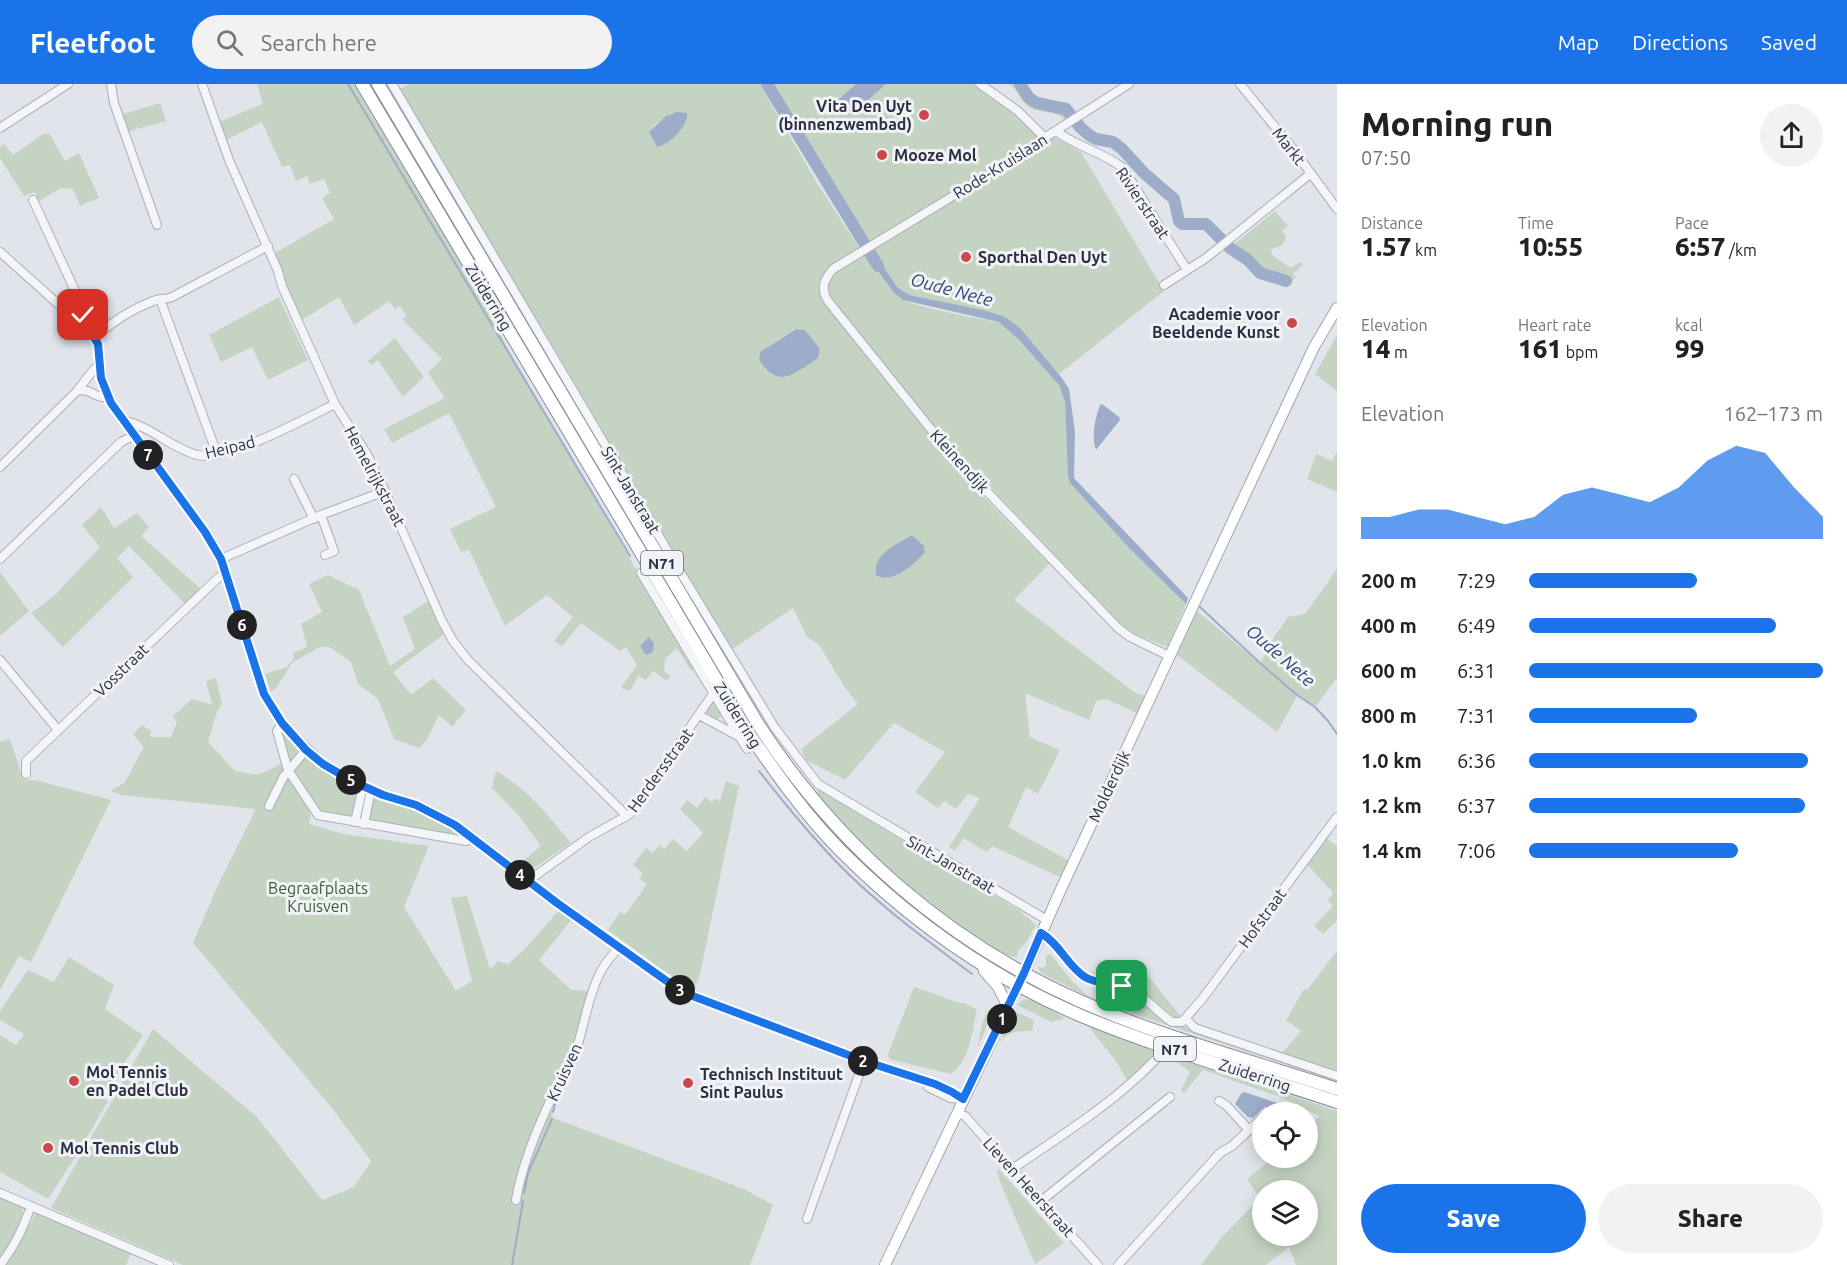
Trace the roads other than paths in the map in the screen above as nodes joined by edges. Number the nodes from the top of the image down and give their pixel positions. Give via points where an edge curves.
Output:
1 (68, 84) edge
2 (111, 84) edge
3 (202, 84) edge
4 (363, 84) edge
5 (378, 84) edge
6 (392, 84) edge
7 (980, 84) edge
8 (1129, 84) edge
9 (1240, 84) edge
10 (0, 128) edge
11 (1056, 131) junction
12 (1045, 138) junction
13 (1310, 174) junction
14 (33, 200) dead end
15 (1337, 209) edge
16 (158, 225) dead end
17 (268, 246) junction
18 (867, 248) joint
19 (0, 252) edge
20 (1187, 270) junction
21 (1164, 285) dead end
22 (160, 298) junction
23 (1337, 308) edge
24 (79, 321) junction
25 (95, 337) junction
26 (100, 365) junction
27 (77, 391) junction
28 (107, 397) junction
29 (336, 404) junction
30 (125, 421) junction
31 (135, 435) junction
32 (217, 454) junction
33 (0, 465) edge
34 (294, 479) dead end
35 (385, 491) junction
36 (317, 517) junction
37 (325, 555) dead end
38 (0, 559) edge
39 (221, 559) junction
40 (226, 572) junction
41 (641, 573) dead end
42 (1169, 656) junction
43 (0, 660) edge
44 (713, 694) junction
45 (699, 715) junction
46 (282, 723) junction
47 (58, 730) junction
48 (738, 736) junction
49 (747, 749) dead end
50 (306, 750) junction
51 (288, 770) junction
52 (26, 774) dead end
53 (367, 788) junction
54 (269, 806) dead end
55 (627, 816) junction
56 (1337, 817) edge
57 (359, 823) junction
58 (474, 838) junction
59 (528, 881) junction
60 (1047, 920) junction
61 (1041, 933) junction
62 (619, 947) junction
63 (982, 964) junction
64 (1021, 979) junction
65 (1008, 1007) junction
66 (1186, 1019) junction
67 (1155, 1060) dead end
68 (864, 1061) junction
69 (1337, 1076) edge
70 (1337, 1089) edge
71 (1170, 1097) dead end
72 (963, 1099) junction
73 (1219, 1101) dead end
74 (1337, 1102) edge
75 (957, 1113) junction
76 (1252, 1127) edge
77 (1249, 1130) junction
78 (1012, 1169) junction
79 (0, 1193) edge
80 (516, 1200) dead end
81 (1041, 1201) junction
82 (31, 1206) junction
83 (807, 1219) dead end
84 (0, 1265) edge
85 (169, 1265) edge
86 (885, 1265) edge
87 (1098, 1265) edge
88 (1118, 1265) edge

1 - 10 street
2 - 16 street via 114,103
3 - 17 street, Hemelrijkstraat via 229,160
4 - 63 highway, Zuiderring / N71 via 769,763 849,859 902,906
5 - 64 highway, Zuiderring / N71 via 779,756 846,838 889,878
6 - 60 street, Sint-Janstraat via 775,728 818,784
7 - 12 street via 1018,111
8 - 11 street, Rode-Kruislaan
9 - 13 street, Markt
11 - 12 street, Rode-Kruislaan
11 - 20 street, Rivierstraat via 1123,168
12 - 18 street, Rode-Kruislaan
13 - 15 street, Markt
13 - 20 street
14 - 24 street via 83,308
17 - 22 street via 172,297
17 - 29 street, Hemelrijkstraat
18 - 42 street, Kleinendijk via 833,269 826,278 823,290 828,301 950,453 1060,568 1118,628
19 - 24 street
20 - 21 street
22 - 25 street via 116,320
22 - 32 street
23 - 42 main road, Molderdijk via 1322,331
24 - 25 street
25 - 26 street
26 - 27 street
26 - 28 street
27 - 28 street via 88,390
27 - 33 street
28 - 30 street
29 - 32 street, Heipad via 265,438
29 - 35 street, Hemelrijkstraat
30 - 31 street
30 - 32 street, Heipad via 148,428 187,452 199,456
31 - 38 street via 121,442
31 - 39 street
34 - 36 street
35 - 36 street
35 - 55 street, Hemelrijkstraat via 453,641
36 - 37 street via 334,551
36 - 39 street
39 - 40 street
40 - 46 street via 264,694
40 - 47 street, Vosstraat
41 - 44 street, Herdersstraat
42 - 60 main road, Molderdijk
43 - 47 street
44 - 45 street, Herdersstraat
44 - 48 street, Herdersstraat
45 - 48 street, Herdersstraat
45 - 55 street, Herdersstraat
46 - 50 street
46 - 51 street via 277,731
47 - 52 street, Vosstraat via 26,761
48 - 49 street, Herdersstraat
50 - 51 street
50 - 53 street
51 - 54 street
51 - 57 street via 318,815
53 - 57 street
53 - 58 street via 435,813
55 - 59 street, Herdersstraat via 580,843
56 - 66 street, Hofstraat
57 - 58 street via 466,841
58 - 59 street
59 - 62 street
60 - 61 main road, Molderdijk
61 - 64 main road, Molderdijk
61 - 66 street via 1054,942 1082,975 1132,990 1172,1022
62 - 68 street via 693,997
62 - 80 street, Kruisven via 595,984 572,1063 532,1146
63 - 64 highway, Zuiderring / N71
63 - 65 main road
64 - 65 main road, Molderdijk
64 - 70 highway, Zuiderring / N71
64 - 74 highway, Zuiderring / N71 via 1066,1009 1109,1027
65 - 72 main road, Molderdijk
66 - 69 street via 1195,1028
67 - 78 street via 1075,1126
68 - 72 street via 935,1084
68 - 83 street
71 - 81 street
72 - 75 main road, Molderdijk
73 - 77 street
75 - 78 street, Lieven Heerstraat via 965,1116
75 - 86 main road, Molderdijk
76 - 77 street
77 - 88 street via 1220,1153
78 - 81 street, Lieven Heerstraat
79 - 82 street
81 - 87 street, Lieven Heerstraat
82 - 84 street via 23,1230
82 - 85 street

